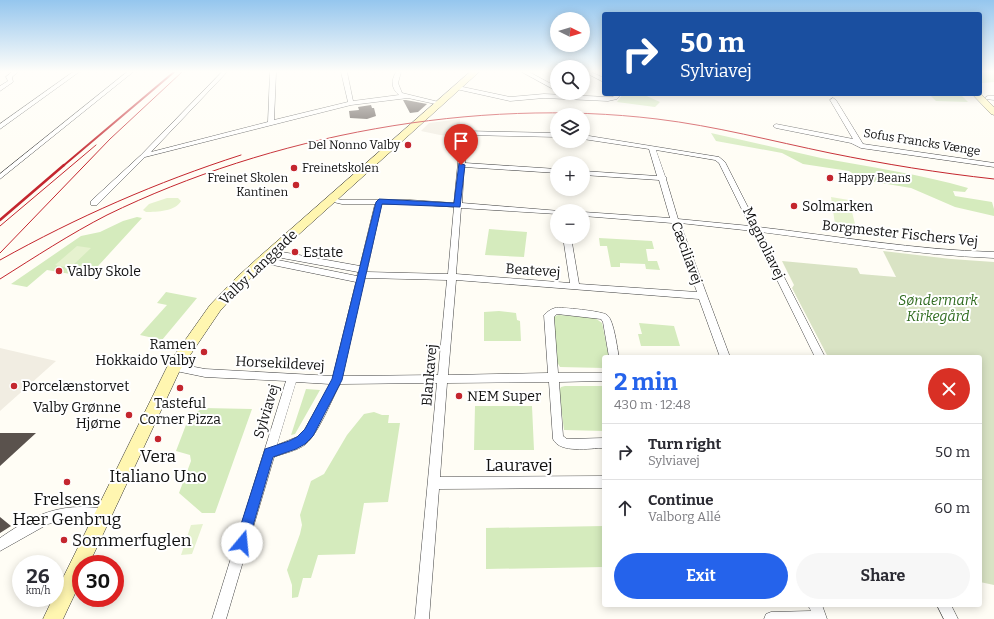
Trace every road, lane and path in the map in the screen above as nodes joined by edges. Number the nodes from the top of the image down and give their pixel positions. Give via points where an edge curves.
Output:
1 (37, 101) edge
2 (95, 101) edge
3 (197, 101) edge
4 (272, 101) edge
5 (368, 101) edge
6 (430, 101) edge
7 (443, 101) edge
8 (834, 101) edge
9 (983, 101) edge
10 (351, 103) joint
11 (440, 103) junction
12 (994, 112) edge
13 (272, 123) junction
14 (776, 126) dead end
15 (0, 127) edge
16 (550, 135) edge
17 (590, 138) edge
18 (861, 146) junction
19 (652, 147) junction
20 (143, 156) junction
21 (461, 165) junction
22 (994, 165) edge
23 (550, 171) edge
24 (590, 173) edge
25 (0, 177) edge
26 (663, 178) junction
27 (332, 199) junction
28 (379, 202) junction
29 (94, 203) dead end
30 (458, 205) junction
31 (550, 212) edge
32 (590, 215) edge
33 (675, 221) junction
34 (757, 229) junction
35 (569, 244) edge
36 (994, 255) edge
37 (267, 257) junction
38 (362, 274) junction
39 (452, 277) junction
40 (575, 286) junction
41 (703, 296) junction
42 (614, 355) edge
43 (724, 355) edge
44 (819, 355) edge
45 (174, 367) junction
46 (602, 377) edge
47 (292, 378) junction
48 (553, 378) junction
49 (443, 379) junction
50 (337, 380) junction
51 (602, 443) edge
52 (269, 453) junction
53 (602, 482) edge
54 (434, 483) junction
55 (103, 514) junction
56 (0, 545) edge
57 (945, 607) edge
58 (819, 614) edge
59 (53, 619) edge
60 (219, 619) edge
61 (422, 619) edge
62 (772, 619) edge
63 (780, 619) edge
64 (951, 619) edge

1 - 15 street
2 - 25 street
3 - 20 street
4 - 13 street
5 - 10 street
6 - 11 street
7 - 11 street, Valby Langgade
8 - 18 street
9 - 12 street
10 - 13 street
11 - 27 street, Valby Langgade
13 - 20 street
14 - 18 street, Sofus Francks Vænge via 853,141
16 - 21 street, Blankavej via 464,133
17 - 19 street, Magnoliavej
18 - 22 street, Sofus Francks Vænge
19 - 26 street, Cæciliavej
19 - 34 street, Magnoliavej via 717,158 722,162
20 - 29 street
21 - 23 street
21 - 30 street, Blankavej
24 - 26 street
26 - 33 street, Cæciliavej
27 - 28 street via 342,202
27 - 37 street, Valby Langgade
28 - 30 street
28 - 38 street, Sylviavej
30 - 31 street
30 - 39 street, Blankavej
32 - 33 street, Borgmester Fischers Vej
33 - 34 street, Borgmester Fischers Vej
33 - 41 street, Cæciliavej
34 - 36 street, Borgmester Fischers Vej via 914,249
34 - 44 street, Magnoliavej
35 - 40 street
37 - 38 street, Beatevej via 349,278
37 - 45 street, Valby Langgade via 215,308
38 - 39 street, Beatevej
38 - 50 street, Sylviavej
39 - 40 street, Beatevej
39 - 49 street, Blankavej
40 - 41 street, Beatevej
41 - 43 street, Cæciliavej
42 - 48 street via 604,317 553,312 548,318
45 - 47 street, Horsekildevej via 205,373
45 - 55 street, Valby Langgade
46 - 48 street, Horsekildevej
47 - 50 street, Horsekildevej
47 - 52 street, Sylviavej
48 - 49 street, Horsekildevej
48 - 51 street via 559,441 566,444
49 - 50 street, Horsekildevej
49 - 54 street, Blankavej
50 - 52 street, Sylviavej via 309,432 292,446
52 - 60 street, Sylviavej
53 - 54 street, Lauravej
54 - 61 street, Blankavej
55 - 56 street via 56,515 36,522
55 - 59 street, Valby Langgade
57 - 64 street
58 - 63 street
62 - 63 street

